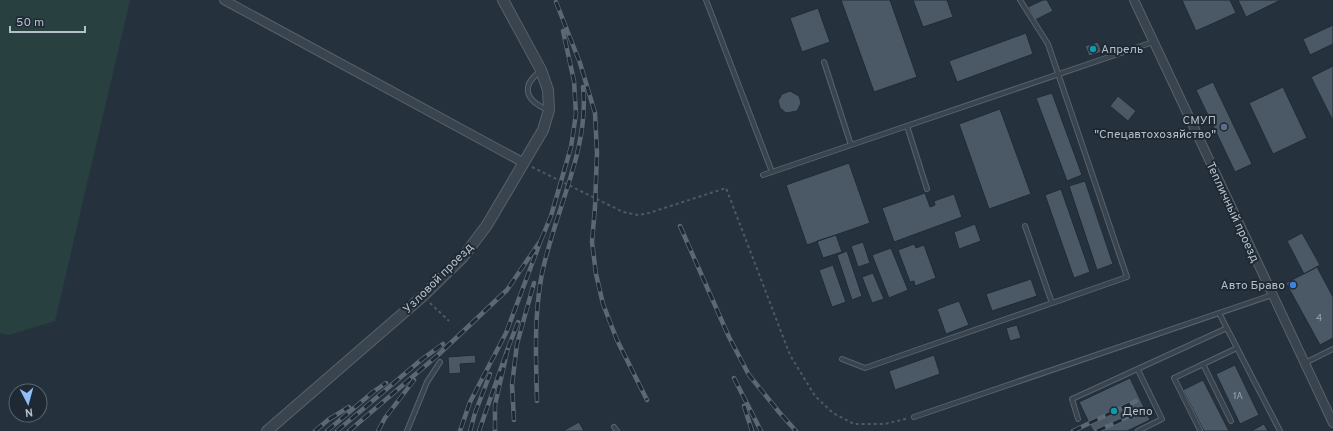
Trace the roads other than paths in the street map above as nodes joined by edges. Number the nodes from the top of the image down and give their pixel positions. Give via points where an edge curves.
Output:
1 (224, 0) edge
2 (503, 0) edge
3 (706, 0) edge
4 (1020, 0) edge
5 (1134, 0) edge
6 (1154, 41) junction
7 (824, 62) dead end
8 (541, 70) junction
9 (1059, 74) junction
10 (549, 110) junction
11 (907, 126) junction
12 (851, 145) junction
13 (524, 163) junction
14 (772, 172) junction
15 (763, 175) dead end
16 (927, 190) dead end
17 (1024, 226) dead end
18 (1272, 295) junction
19 (1052, 303) junction
20 (1219, 313) junction
21 (1227, 328) junction
22 (1237, 348) junction
23 (1333, 349) edge
24 (842, 359) dead end
25 (440, 362) dead end
26 (1305, 363) junction
27 (1203, 364) junction
28 (1138, 370) junction
29 (914, 417) road end
30 (1078, 419) dead end
31 (1231, 421) dead end
32 (1333, 423) edge
33 (1200, 430) edge
34 (267, 431) edge
35 (407, 431) edge
36 (1138, 431) edge
37 (1280, 431) edge

1 - 13 street
2 - 8 street, Узловой проезд
3 - 14 lane
4 - 9 lane via 1048,44
5 - 6 street, Тепличный проезд
6 - 9 lane
6 - 18 street, Тепличный проезд
7 - 12 lane
8 - 10 street, Узловой проезд via 548,90
8 - 10 lane via 527,87 528,93 541,108
9 - 11 lane
9 - 19 lane via 1127,277
10 - 13 street, Узловой проезд via 543,130
11 - 12 lane
11 - 16 lane
12 - 14 lane
13 - 34 street, Узловой проезд via 487,225 462,257 423,296
14 - 15 lane
17 - 19 lane
18 - 20 lane
18 - 26 street, Тепличный проезд
19 - 24 lane via 865,368
20 - 21 lane
20 - 29 lane
21 - 22 lane
21 - 28 lane
22 - 27 lane
22 - 37 lane
23 - 26 lane
25 - 35 lane via 427,382
26 - 32 street, Тепличный проезд
27 - 31 lane
27 - 33 lane via 1174,378
28 - 30 lane via 1072,399
28 - 36 lane via 1162,419

